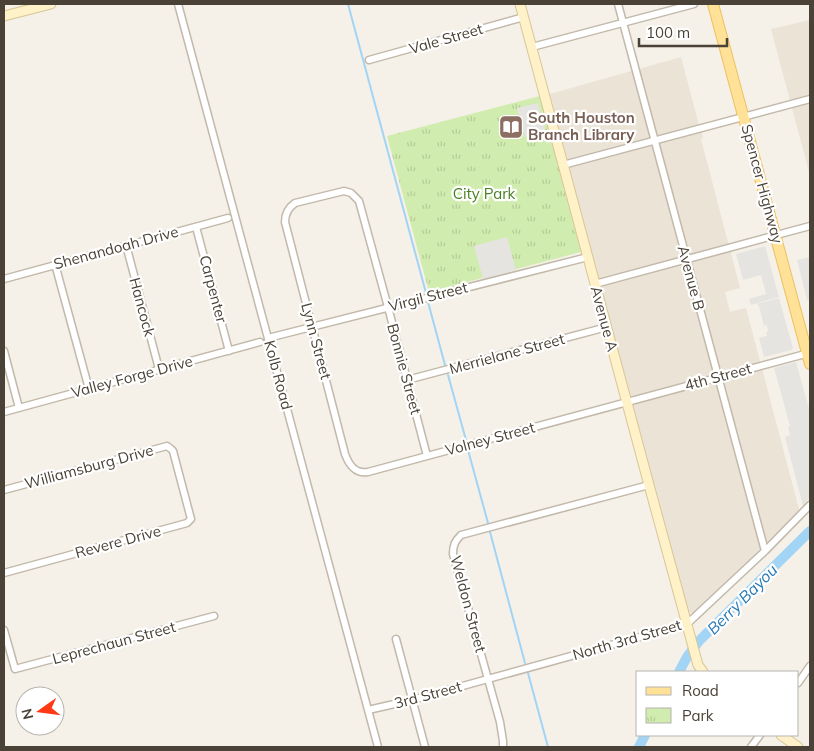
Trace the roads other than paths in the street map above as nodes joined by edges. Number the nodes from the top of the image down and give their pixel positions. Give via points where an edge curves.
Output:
1 (52, 4) edge
2 (178, 4) edge
3 (520, 4) edge
4 (618, 4) edge
5 (694, 4) edge
6 (713, 4) edge
7 (4, 16) edge
8 (524, 17) junction
9 (623, 23) junction
10 (532, 47) junction
11 (369, 60) dead end
12 (810, 99) edge
13 (744, 117) junction
14 (655, 140) junction
15 (563, 165) junction
16 (287, 211) joint
17 (228, 218) dead end
18 (196, 226) junction
19 (810, 226) edge
20 (776, 236) junction
21 (126, 245) junction
22 (588, 256) junction
23 (686, 259) junction
24 (56, 264) junction
25 (4, 279) edge
26 (595, 284) junction
27 (388, 307) junction
28 (312, 326) junction
29 (606, 327) junction
30 (268, 338) junction
31 (260, 342) dead end
32 (4, 351) edge
33 (229, 351) junction
34 (809, 353) edge
35 (810, 364) edge
36 (159, 369) junction
37 (718, 377) junction
38 (407, 380) junction
39 (89, 389) junction
40 (627, 401) junction
41 (19, 408) junction
42 (4, 412) edge
43 (427, 456) junction
44 (353, 468) joint
45 (180, 479) joint
46 (649, 485) junction
47 (4, 490) edge
48 (810, 505) edge
49 (765, 551) junction
50 (4, 573) edge
51 (214, 616) dead end
52 (688, 629) junction
53 (4, 630) edge
54 (396, 639) dead end
55 (810, 666) edge
56 (701, 668) edge
57 (488, 679) junction
58 (799, 682) edge
59 (412, 700) junction
60 (368, 710) junction
61 (759, 736) edge
62 (783, 736) edge
63 (378, 747) edge
64 (425, 747) edge
65 (503, 747) edge
66 (751, 747) edge
67 (798, 747) edge

1 - 7 street
2 - 30 street, Kolb Road
3 - 8 street, Avenue A
4 - 9 street, Avenue B
5 - 9 street
6 - 13 main road, Spencer Highway
8 - 10 street, Avenue A
8 - 11 street, Vale Street
9 - 10 street
9 - 14 street, Avenue B
10 - 15 street, Avenue A
12 - 13 street
13 - 14 street
13 - 20 main road, Spencer Highway
14 - 15 street
14 - 23 street, Avenue B
15 - 22 street, Avenue A
16 - 27 street, Bonnie Street via 295,203 344,191 355,196 361,206
16 - 28 street, Lynn Street via 284,222
17 - 18 street, Shenandoah Drive
18 - 21 street, Shenandoah Drive
18 - 33 street, Carpenter
19 - 20 street
20 - 23 street
20 - 34 main road, Spencer Highway
21 - 24 street, Shenandoah Drive
21 - 36 street, Hancock
22 - 26 street, Avenue A
22 - 27 street, Virgil Street
23 - 26 street
23 - 37 street, Avenue B
24 - 25 street, Shenandoah Drive
24 - 39 street
26 - 29 street, Avenue A
27 - 28 street, Virgil Street
27 - 38 street, Bonnie Street
28 - 30 street, Virgil Street
28 - 44 street, Lynn Street via 345,454
29 - 38 street, Merrielane Street
29 - 40 street, Avenue A
30 - 60 street, Kolb Road
31 - 33 street, Valley Forge Drive
32 - 41 street
33 - 36 street, Valley Forge Drive
34 - 35 main road, Spencer Highway
34 - 37 street, 4th Street
36 - 39 street, Valley Forge Drive
37 - 40 street, 4th Street
37 - 49 street, Avenue B
38 - 43 street, Bonnie Street
39 - 41 street, Valley Forge Drive
40 - 43 street, Volney Street
40 - 46 street, Avenue A
41 - 42 street, Valley Forge Drive
43 - 44 street, Volney Street via 368,472
45 - 47 street, Williamsburg Drive via 172,449 167,446
45 - 50 street, Revere Drive via 190,516 187,523
46 - 52 street, Avenue A
46 - 57 street, Weldon Street via 461,535 456,540 453,554
48 - 49 street, North 3rd Street
49 - 52 street, North 3rd Street
51 - 53 street, Leprechaun Street via 15,670
52 - 56 street, Avenue A
52 - 57 street, North 3rd Street
54 - 59 street
55 - 58 street
57 - 59 street, 3rd Street
57 - 65 street, Weldon Street
59 - 60 street, 3rd Street
59 - 64 street
60 - 63 street, Kolb Road
61 - 66 street
62 - 67 street

